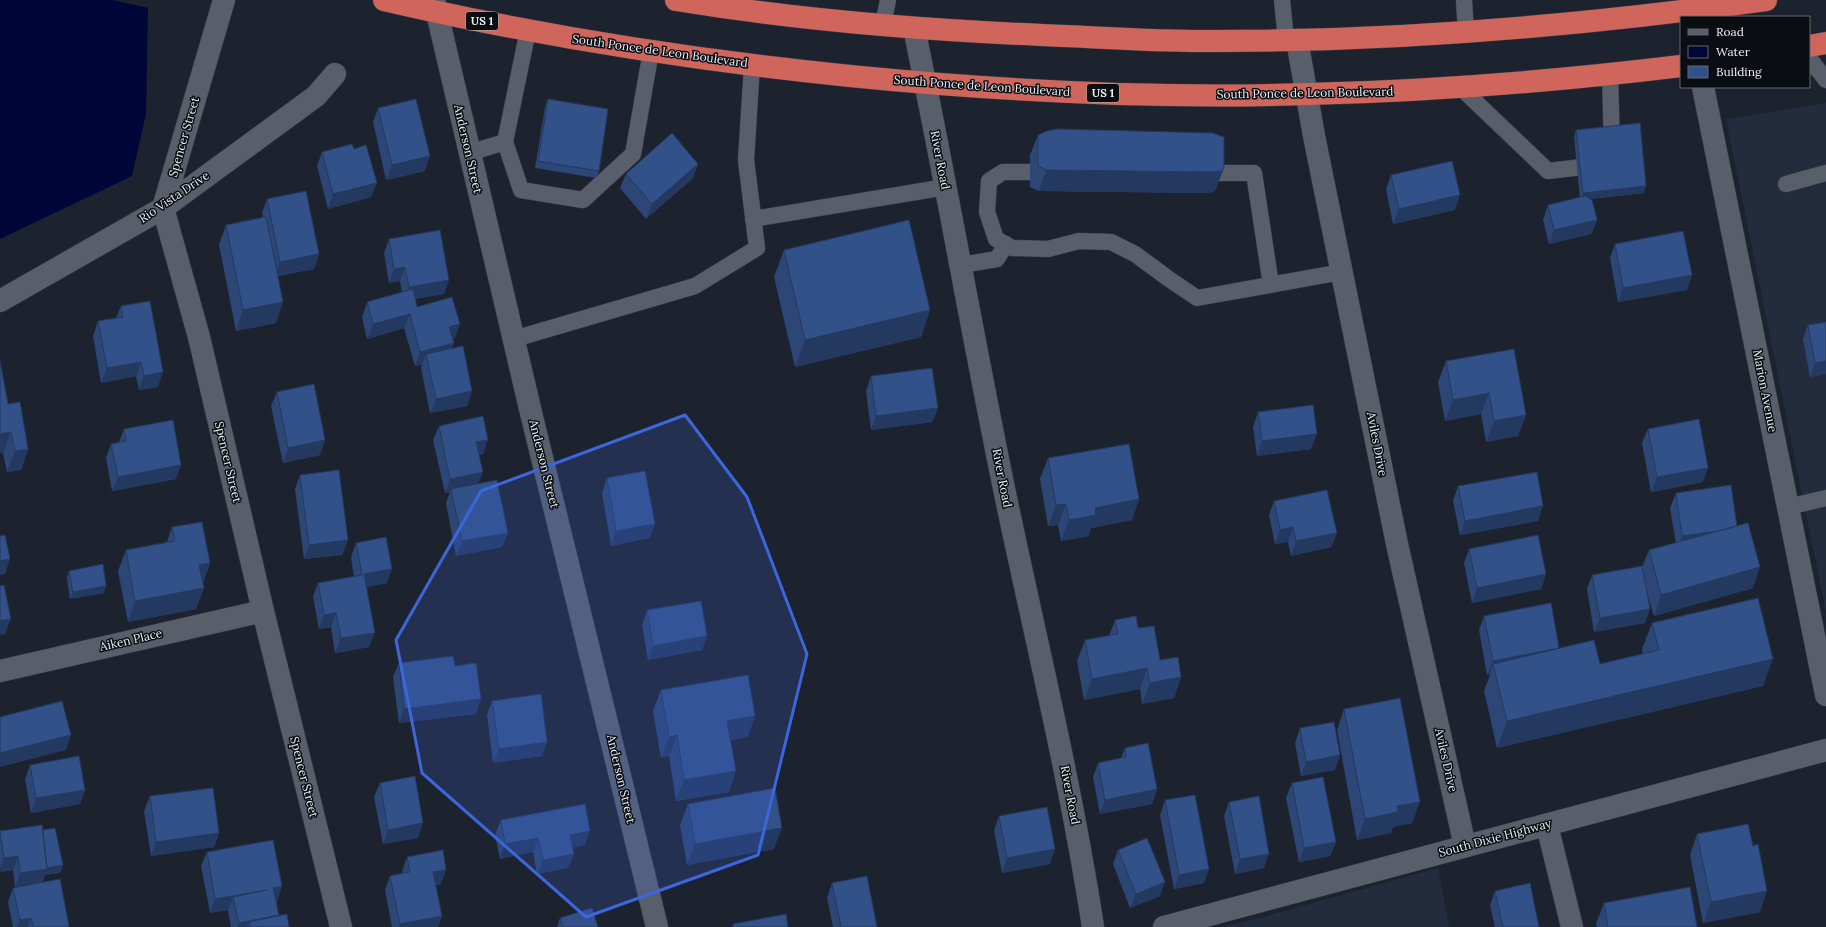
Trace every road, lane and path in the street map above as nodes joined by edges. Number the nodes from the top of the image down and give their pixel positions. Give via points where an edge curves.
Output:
1 (224, 0) edge
2 (384, 0) edge
3 (676, 0) edge
4 (888, 0) edge
5 (1282, 0) edge
6 (1464, 0) edge
7 (1766, 0) edge
8 (435, 6) edge
9 (1688, 9) edge
10 (884, 25) junction
11 (914, 28) junction
12 (528, 30) junction
13 (1466, 32) junction
14 (1292, 40) junction
15 (1826, 43) edge
16 (1810, 46) edge
17 (651, 51) junction
18 (1810, 59) edge
19 (752, 65) junction
20 (1680, 66) edge
21 (335, 74) dead end
22 (1610, 74) junction
23 (1826, 80) edge
24 (926, 83) junction
25 (1460, 87) junction
26 (1703, 88) edge
27 (1306, 94) junction
28 (505, 142) junction
29 (470, 152) junction
30 (1066, 172) edge
31 (1183, 173) edge
32 (1826, 173) edge
33 (1786, 184) dead end
34 (946, 187) junction
35 (162, 208) junction
36 (753, 219) junction
37 (1006, 244) junction
38 (961, 265) junction
39 (1342, 272) junction
40 (1271, 285) junction
41 (0, 301) edge
42 (514, 339) junction
43 (1826, 498) edge
44 (1788, 507) junction
45 (263, 611) junction
46 (0, 671) edge
47 (1826, 695) edge
48 (1826, 750) edge
49 (1547, 825) junction
50 (1466, 846) junction
51 (341, 927) edge
52 (657, 927) edge
53 (1093, 927) edge
54 (1164, 927) edge
55 (1572, 927) edge

1 - 35 street, Spencer Street
2 - 8 highway, South Ponce de Leon Boulevard / US 1
3 - 10 highway
4 - 10 lane
5 - 14 lane
6 - 13 lane
7 - 9 highway
8 - 12 highway, South Ponce de Leon Boulevard / US 1
8 - 29 street, Anderson Street
9 - 13 highway via 1539,27
10 - 11 highway
11 - 14 highway via 1200,41
11 - 24 street, River Road
12 - 17 highway, South Ponce de Leon Boulevard / US 1
12 - 28 lane
13 - 14 highway
14 - 27 street, Aviles Drive
15 - 16 highway
17 - 19 highway, South Ponce de Leon Boulevard / US 1
17 - 28 lane via 633,154 583,200 521,190
18 - 23 lane
19 - 24 highway, South Ponce de Leon Boulevard / US 1
19 - 36 lane via 746,160
20 - 22 highway, South Ponce de Leon Boulevard / US 1
21 - 35 street, Rio Vista Drive via 316,96
22 - 25 highway, South Ponce de Leon Boulevard / US 1
22 - 25 lane via 1612,164 1548,171
24 - 27 highway, South Ponce de Leon Boulevard / US 1 via 1112,93
24 - 34 street, River Road
25 - 27 highway, South Ponce de Leon Boulevard / US 1
26 - 44 street, Marion Avenue
27 - 39 street, Aviles Drive
28 - 29 lane
29 - 42 street, Anderson Street
30 - 37 lane via 1004,172 989,181 987,212 996,239
31 - 40 lane via 1254,173
32 - 33 lane
34 - 36 lane
34 - 38 street, River Road
35 - 41 street, Rio Vista Drive
35 - 45 street, Spencer Street via 200,337
36 - 42 lane via 757,248 695,286
37 - 38 lane via 997,259
37 - 40 lane via 1012,248 1048,249 1079,241 1111,242 1135,254 1198,298
38 - 53 street, River Road via 1007,502 1056,722
39 - 40 lane
39 - 50 street, Aviles Drive via 1397,544
42 - 52 street, Anderson Street
43 - 44 lane
44 - 47 street, Marion Avenue
45 - 46 street, Aiken Place
45 - 51 street, Spencer Street
48 - 49 street, South Dixie Highway
49 - 50 street, South Dixie Highway
49 - 55 street
50 - 54 street, South Dixie Highway

